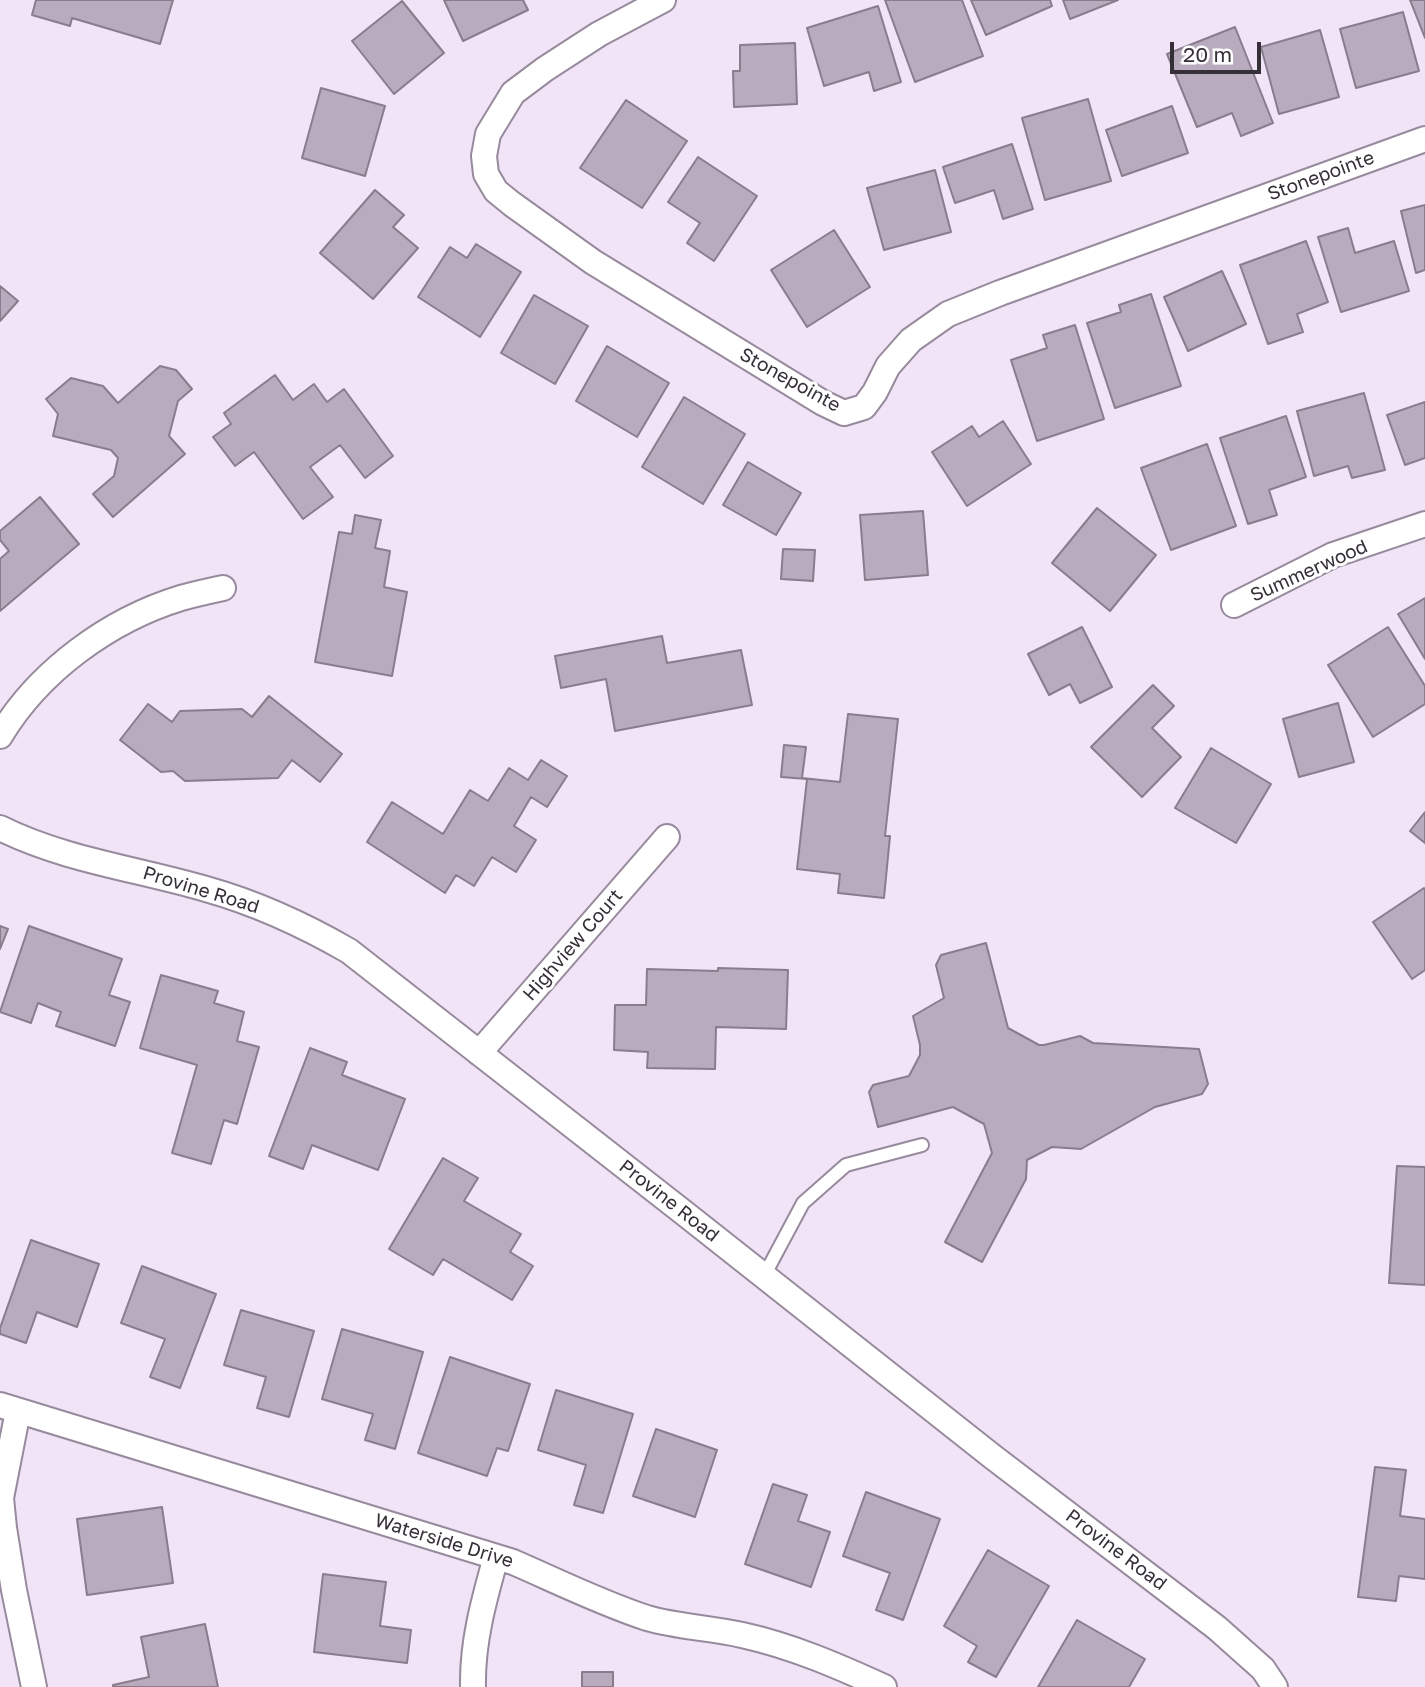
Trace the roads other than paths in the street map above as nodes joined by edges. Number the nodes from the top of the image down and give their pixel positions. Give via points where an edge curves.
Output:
1 (663, 0) edge
2 (1425, 139) edge
3 (1425, 524) edge
4 (223, 588) dead end
5 (1234, 605) dead end
6 (0, 736) edge
7 (0, 828) edge
8 (667, 837) dead end
9 (479, 1053) junction
10 (922, 1145) dead end
11 (764, 1276) junction
12 (9, 1408) edge
13 (496, 1557) junction
14 (34, 1687) edge
15 (473, 1687) edge
16 (884, 1687) edge
17 (1275, 1687) edge

1 - 2 street, Stonepointe via 599,34 513,93 488,134 486,174 496,191 593,262 844,413 864,408 888,366 911,340 948,314
3 - 5 street, Summerwood via 1334,555
4 - 6 street via 180,598 132,617 80,648 42,681
7 - 9 street, Provine Road via 65,852 208,889 313,930 349,951
8 - 9 street, Highview Court
9 - 11 street, Provine Road
10 - 11 lane via 846,1165 803,1203
11 - 17 street, Provine Road via 1217,1628 1263,1669
12 - 13 street, Waterside Drive
12 - 14 street via 1,1498
13 - 15 street via 480,1613
13 - 16 street, Waterside Drive via 648,1618 787,1647

